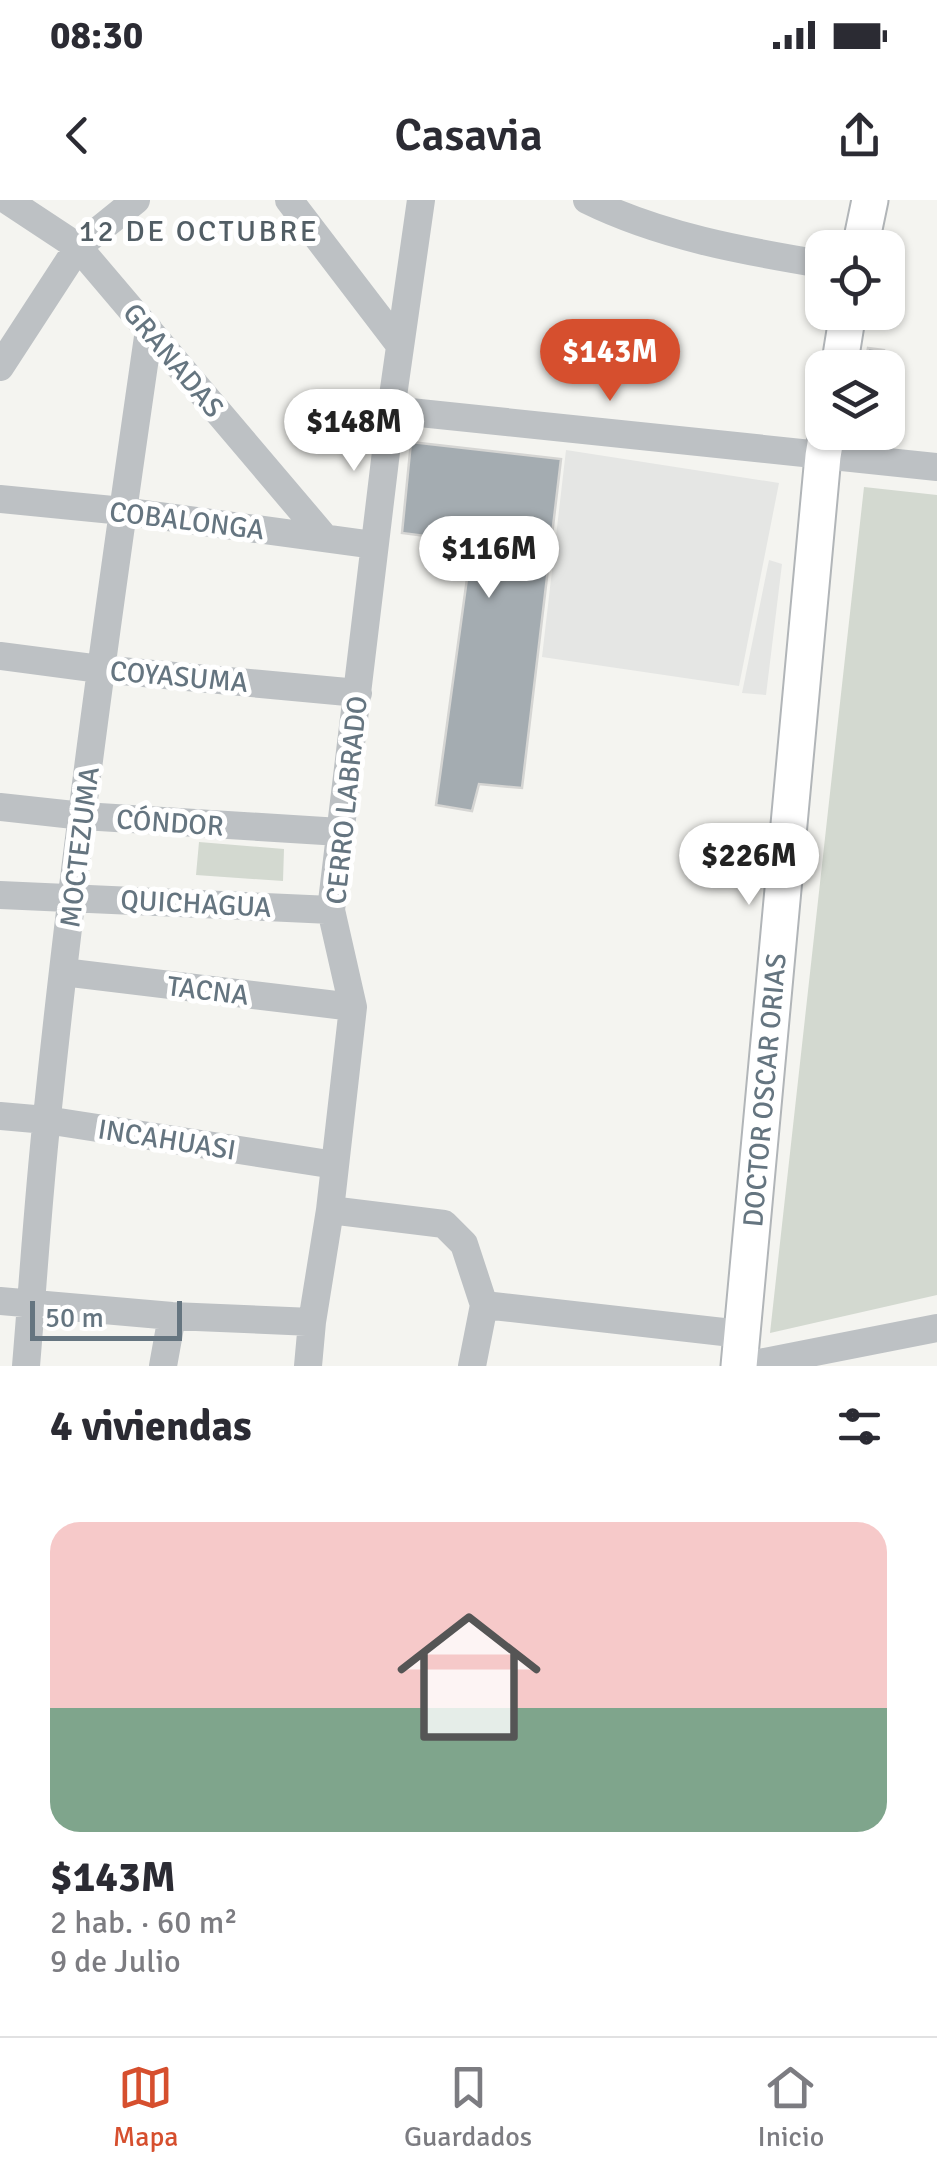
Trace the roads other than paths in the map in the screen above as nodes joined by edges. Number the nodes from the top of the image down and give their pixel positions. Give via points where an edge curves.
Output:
1 (7, 200) edge
2 (136, 200) edge
3 (289, 200) edge
4 (421, 200) edge
5 (587, 200) edge
6 (870, 200) edge
7 (0, 210) edge
8 (864, 230) edge
9 (78, 247) junction
10 (805, 261) edge
11 (150, 330) junction
12 (399, 344) junction
13 (0, 366) edge
14 (390, 410) junction
15 (805, 442) edge
16 (825, 450) edge
17 (855, 450) edge
18 (937, 467) edge
19 (0, 499) edge
20 (123, 511) junction
21 (325, 538) junction
22 (374, 545) junction
23 (0, 656) edge
24 (100, 669) junction
25 (358, 693) junction
26 (0, 808) edge
27 (84, 816) junction
28 (340, 832) junction
29 (0, 895) edge
30 (72, 898) junction
31 (331, 910) junction
32 (63, 972) junction
33 (353, 1007) junction
34 (0, 1116) edge
35 (46, 1120) junction
36 (334, 1165) junction
37 (330, 1210) junction
38 (0, 1301) edge
39 (31, 1304) junction
40 (484, 1305) junction
41 (172, 1316) junction
42 (312, 1322) junction
43 (937, 1328) edge
44 (741, 1355) edge
45 (26, 1366) edge
46 (163, 1366) edge
47 (308, 1366) edge
48 (472, 1366) edge

1 - 7 street
1 - 9 street, GRANADAS
2 - 9 street
3 - 12 street
4 - 12 street, CERRO LABRADO
5 - 10 street via 688,237
6 - 8 main road
9 - 11 street, GRANADAS
9 - 13 street
11 - 20 street, MOCTEZUMA
11 - 21 street, GRANADAS
12 - 14 street, CERRO LABRADO
14 - 15 street
14 - 22 street, CERRO LABRADO
16 - 44 main road, DOCTOR OSCAR ORIAS
17 - 18 street
19 - 20 street, COBALONGA
20 - 21 street, COBALONGA
20 - 24 street, MOCTEZUMA
21 - 22 street, COBALONGA
22 - 25 street, CERRO LABRADO
23 - 24 street, COYASUMA
24 - 25 street, COYASUMA
24 - 27 street, MOCTEZUMA
25 - 28 street, CERRO LABRADO
26 - 27 street, CÓNDOR
27 - 28 street, CÓNDOR
27 - 30 street, MOCTEZUMA
28 - 31 street, CERRO LABRADO
29 - 30 street, QUICHAGUA
30 - 31 street, QUICHAGUA
30 - 32 street, MOCTEZUMA
31 - 33 street, CERRO LABRADO
32 - 33 street, TACNA
32 - 35 street, MOCTEZUMA
33 - 36 street, CERRO LABRADO
34 - 35 street, INCAHUASI
35 - 36 street, INCAHUASI
35 - 39 street, MOCTEZUMA
36 - 37 street, CERRO LABRADO
37 - 40 street via 444,1224 464,1244
37 - 42 street, CERRO LABRADO
38 - 39 street
39 - 41 street
39 - 45 street, MOCTEZUMA
40 - 44 street
40 - 48 street
41 - 42 street
41 - 46 street
42 - 47 street, CERRO LABRADO
43 - 44 street

